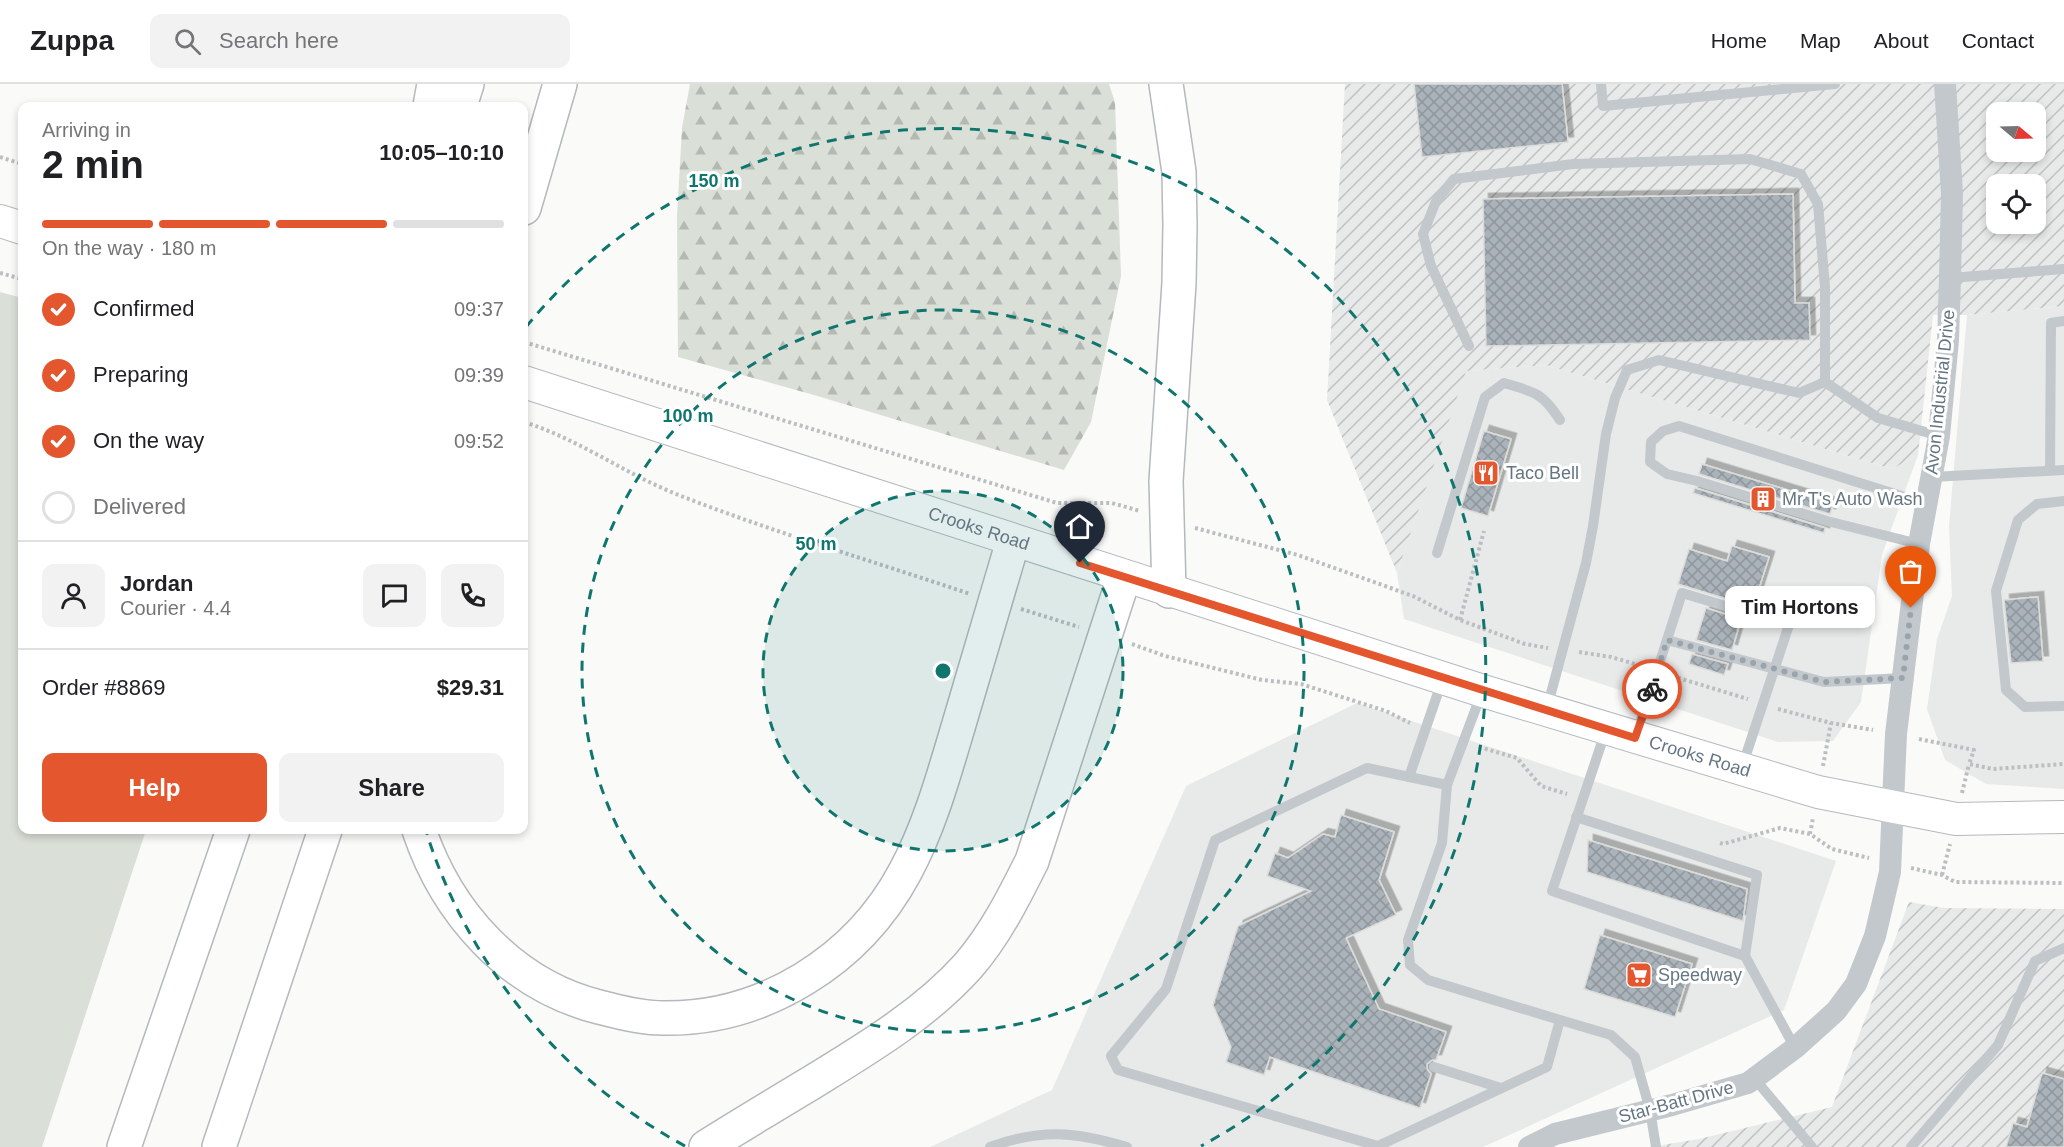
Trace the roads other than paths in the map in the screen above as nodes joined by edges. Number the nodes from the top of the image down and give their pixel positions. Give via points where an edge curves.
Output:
1 (434, 84) edge
2 (466, 84) edge
3 (560, 84) edge
4 (1166, 84) edge
5 (1601, 84) edge
6 (1835, 84) edge
7 (1945, 84) edge
8 (431, 102) edge
9 (461, 102) edge
10 (528, 194) edge
11 (0, 221) edge
12 (18, 227) edge
13 (2064, 269) edge
14 (1950, 278) junction
15 (2064, 321) edge
16 (1469, 346) dead end
17 (1825, 382) junction
18 (528, 383) edge
19 (1560, 420) dead end
20 (1939, 436) junction
21 (2050, 470) junction
22 (2064, 470) edge
23 (1932, 477) junction
24 (2064, 501) edge
25 (1927, 504) junction
26 (1013, 541) junction
27 (1919, 544) junction
28 (1437, 553) dead end
29 (1124, 577) junction
30 (1169, 591) junction
31 (1667, 640) junction
32 (1775, 669) junction
33 (1443, 678) junction
34 (1903, 678) junction
35 (1483, 692) junction
36 (2064, 706) edge
37 (1546, 711) junction
38 (1620, 734) junction
39 (1741, 770) junction
40 (1409, 777) junction
41 (1447, 785) junction
42 (1891, 806) junction
43 (1576, 817) junction
44 (2064, 818) edge
45 (232, 834) edge
46 (325, 834) edge
47 (420, 834) edge
48 (2064, 948) edge
49 (1745, 956) junction
50 (1560, 1020) junction
51 (1795, 1048) junction
52 (1434, 1067) dead end
53 (1754, 1078) junction
54 (1501, 1088) junction
55 (1650, 1110) junction
56 (124, 1147) edge
57 (219, 1147) edge
58 (706, 1147) edge
59 (990, 1147) edge
60 (1127, 1147) edge
61 (1529, 1147) edge
62 (1656, 1147) edge
63 (1812, 1147) edge
64 (1911, 1147) edge

1 - 8 highway
2 - 9 highway
3 - 10 highway
4 - 30 highway via 1179,172 1180,225 1167,461
5 - 6 lane via 1603,106
7 - 14 street, Avon Industrial Drive via 1952,193
11 - 12 main road
13 - 14 lane
14 - 20 street, Avon Industrial Drive
15 - 21 lane via 2051,323
16 - 17 lane via 1431,266 1423,234 1436,201 1455,179 1573,164 1750,159 1801,174 1818,204 1825,287
17 - 20 lane via 1878,418
17 - 37 lane via 1798,393 1659,360 1627,370 1615,398 1593,526
18 - 26 main road, Crooks Road
19 - 28 lane via 1548,400 1530,390 1504,383 1485,397
20 - 23 street, Avon Industrial Drive
21 - 22 lane
21 - 23 lane
23 - 25 street, Avon Industrial Drive
24 - 36 lane via 2037,504 2018,520 1996,591 2006,690 2025,707
25 - 27 street, Avon Industrial Drive
25 - 27 lane via 1679,426 1663,431 1651,442 1650,462 1667,474
26 - 29 main road, Crooks Road
26 - 47 highway via 940,787 905,872 866,928 816,972 787,990 726,1011 663,1018 632,1015 565,996 511,963 469,923 439,879
27 - 34 street, Avon Industrial Drive
29 - 30 main road, Crooks Road
29 - 58 highway via 1032,861 991,935 968,966 919,1011
30 - 33 main road, Crooks Road
31 - 32 lane
31 - 32 lane via 1682,593 1789,625
31 - 38 lane via 1658,671
32 - 34 lane via 1824,682
32 - 39 lane
33 - 35 main road, Crooks Road
33 - 40 lane
34 - 42 street, Avon Industrial Drive
35 - 37 main road, Crooks Road
35 - 41 lane
37 - 38 main road, Crooks Road
38 - 39 main road, Crooks Road
38 - 43 lane via 1582,799
39 - 42 main road, Crooks Road via 1818,792
40 - 41 lane
40 - 54 lane via 1367,768 1215,840 1166,989 1111,1056 1118,1070 1378,1146
41 - 50 lane via 1442,843 1408,940 1410,965 1443,986
42 - 44 main road, Crooks Road via 1956,819
42 - 51 street, Star-Batt Drive via 1890,872 1875,936 1857,984 1836,1011
43 - 49 lane via 1757,875
43 - 49 lane via 1552,891
45 - 56 highway
46 - 57 highway
48 - 64 lane via 2035,961 1998,1046
49 - 51 lane
50 - 54 lane via 1548,1067
50 - 55 lane via 1611,1035 1635,1057
51 - 53 street, Star-Batt Drive
52 - 54 lane
53 - 55 street, Star-Batt Drive via 1748,1083
53 - 63 lane
55 - 61 street, Star-Batt Drive via 1555,1134
55 - 62 lane
59 - 60 lane via 1043,1133 1089,1136

